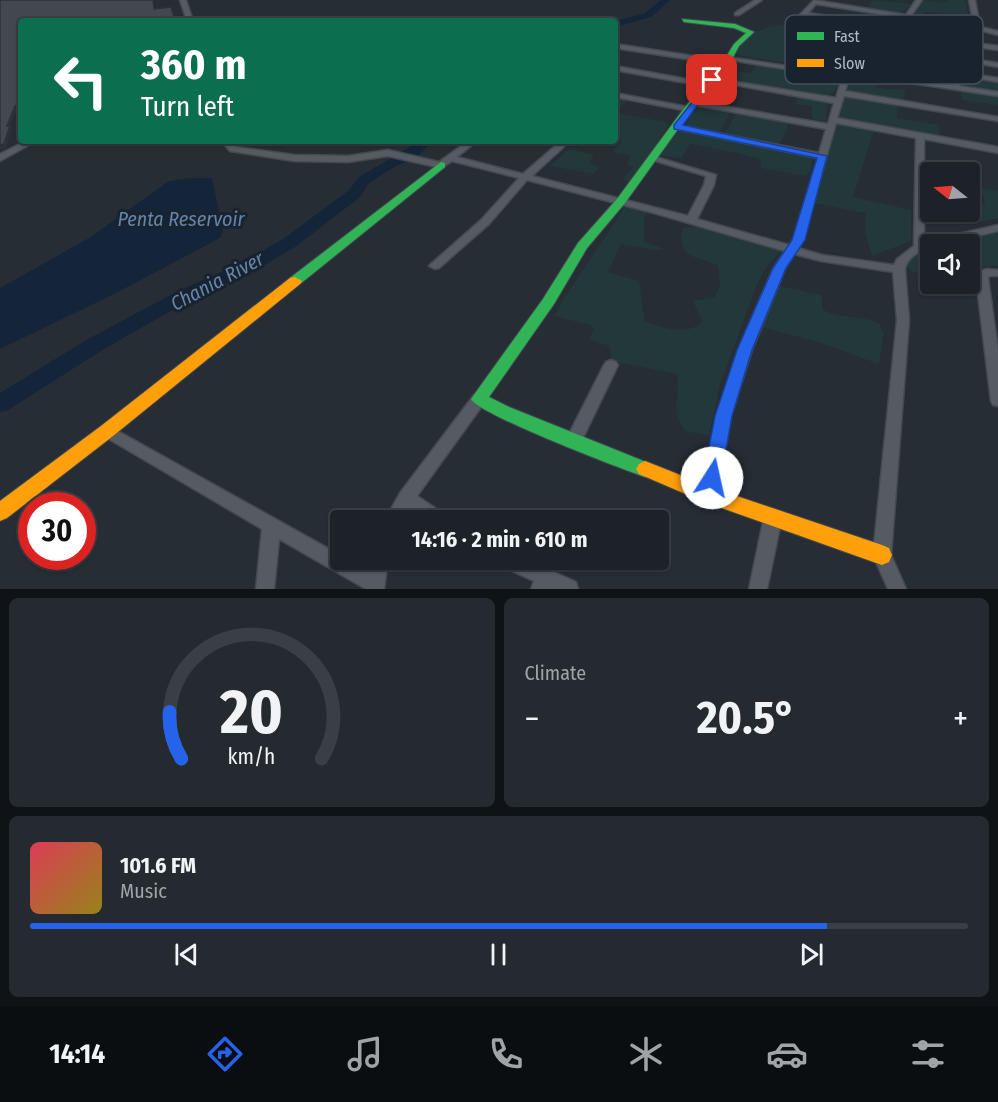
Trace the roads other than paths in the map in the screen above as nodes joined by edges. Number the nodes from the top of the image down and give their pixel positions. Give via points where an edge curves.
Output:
1 (183, 0) edge
2 (759, 0) edge
3 (868, 0) edge
4 (919, 0) edge
5 (972, 0) edge
6 (816, 1) edge
7 (859, 9) junction
8 (737, 14) dead end
9 (804, 14) joint
10 (810, 15) edge
11 (900, 15) edge
12 (908, 15) edge
13 (975, 15) edge
14 (189, 18) edge
15 (684, 20) dead end
16 (983, 29) edge
17 (998, 33) edge
18 (983, 44) edge
19 (618, 46) edge
20 (998, 48) edge
21 (983, 60) edge
22 (728, 61) junction
23 (998, 64) edge
24 (785, 67) edge
25 (618, 68) edge
26 (983, 78) edge
27 (998, 80) edge
28 (710, 82) junction
29 (844, 84) edge
30 (936, 84) edge
31 (957, 84) edge
32 (955, 87) junction
33 (998, 94) edge
34 (618, 96) edge
35 (840, 97) junction
36 (691, 106) junction
37 (998, 120) edge
38 (832, 123) junction
39 (677, 127) junction
40 (920, 135) junction
41 (26, 144) edge
42 (228, 144) edge
43 (469, 144) edge
44 (563, 144) edge
45 (998, 150) edge
46 (822, 156) junction
47 (0, 158) edge
48 (653, 159) junction
49 (445, 161) junction
50 (525, 177) junction
51 (621, 201) junction
52 (691, 220) junction
53 (998, 228) edge
54 (919, 247) junction
55 (793, 251) junction
56 (435, 266) dead end
57 (899, 269) junction
58 (998, 273) edge
59 (611, 365) dead end
60 (996, 366) edge
61 (479, 399) junction
62 (998, 401) edge
63 (107, 430) junction
64 (574, 440) junction
65 (709, 495) junction
66 (406, 498) junction
67 (399, 510) edge
68 (423, 510) edge
69 (0, 512) edge
70 (773, 517) junction
71 (271, 526) junction
72 (882, 555) junction
73 (378, 570) edge
74 (523, 570) edge
75 (543, 583) edge
76 (375, 587) edge
77 (265, 589) edge
78 (569, 589) edge
79 (758, 589) edge
80 (897, 589) edge

1 - 14 street
2 - 8 street
3 - 7 street
4 - 12 street
5 - 13 street
6 - 7 street
6 - 9 street
7 - 11 street
9 - 10 street
15 - 22 street via 750,30
16 - 17 street
18 - 20 street
19 - 22 street
21 - 23 street
22 - 24 street
22 - 28 street
25 - 28 street
26 - 27 street
28 - 35 street
28 - 36 street
29 - 35 street
30 - 32 street
31 - 32 street
32 - 33 street
34 - 36 street
35 - 37 street
35 - 38 street
36 - 38 street
36 - 39 street
38 - 40 street
38 - 46 street
39 - 46 street
39 - 48 street
40 - 45 street
40 - 54 street
41 - 47 street
42 - 49 street via 233,149 294,158 356,158 388,153
43 - 49 street
44 - 50 street
46 - 55 street via 804,226
48 - 51 street
48 - 52 street via 711,175
49 - 50 street
49 - 63 street
50 - 51 street
50 - 56 street via 485,222
51 - 52 street
51 - 61 street via 582,246 549,301
52 - 55 street
53 - 54 street
54 - 57 street via 903,257
55 - 57 street
55 - 65 street via 779,268 751,332 724,416
57 - 72 street via 903,320
58 - 60 street via 987,272 982,278
59 - 64 street
60 - 62 street
61 - 64 street
61 - 66 street
63 - 69 street
63 - 71 street
64 - 65 street
65 - 70 street
66 - 67 street
66 - 68 street
70 - 72 street
70 - 79 street
71 - 76 street
71 - 77 street
72 - 80 street
73 - 76 street
74 - 75 street
75 - 78 street

